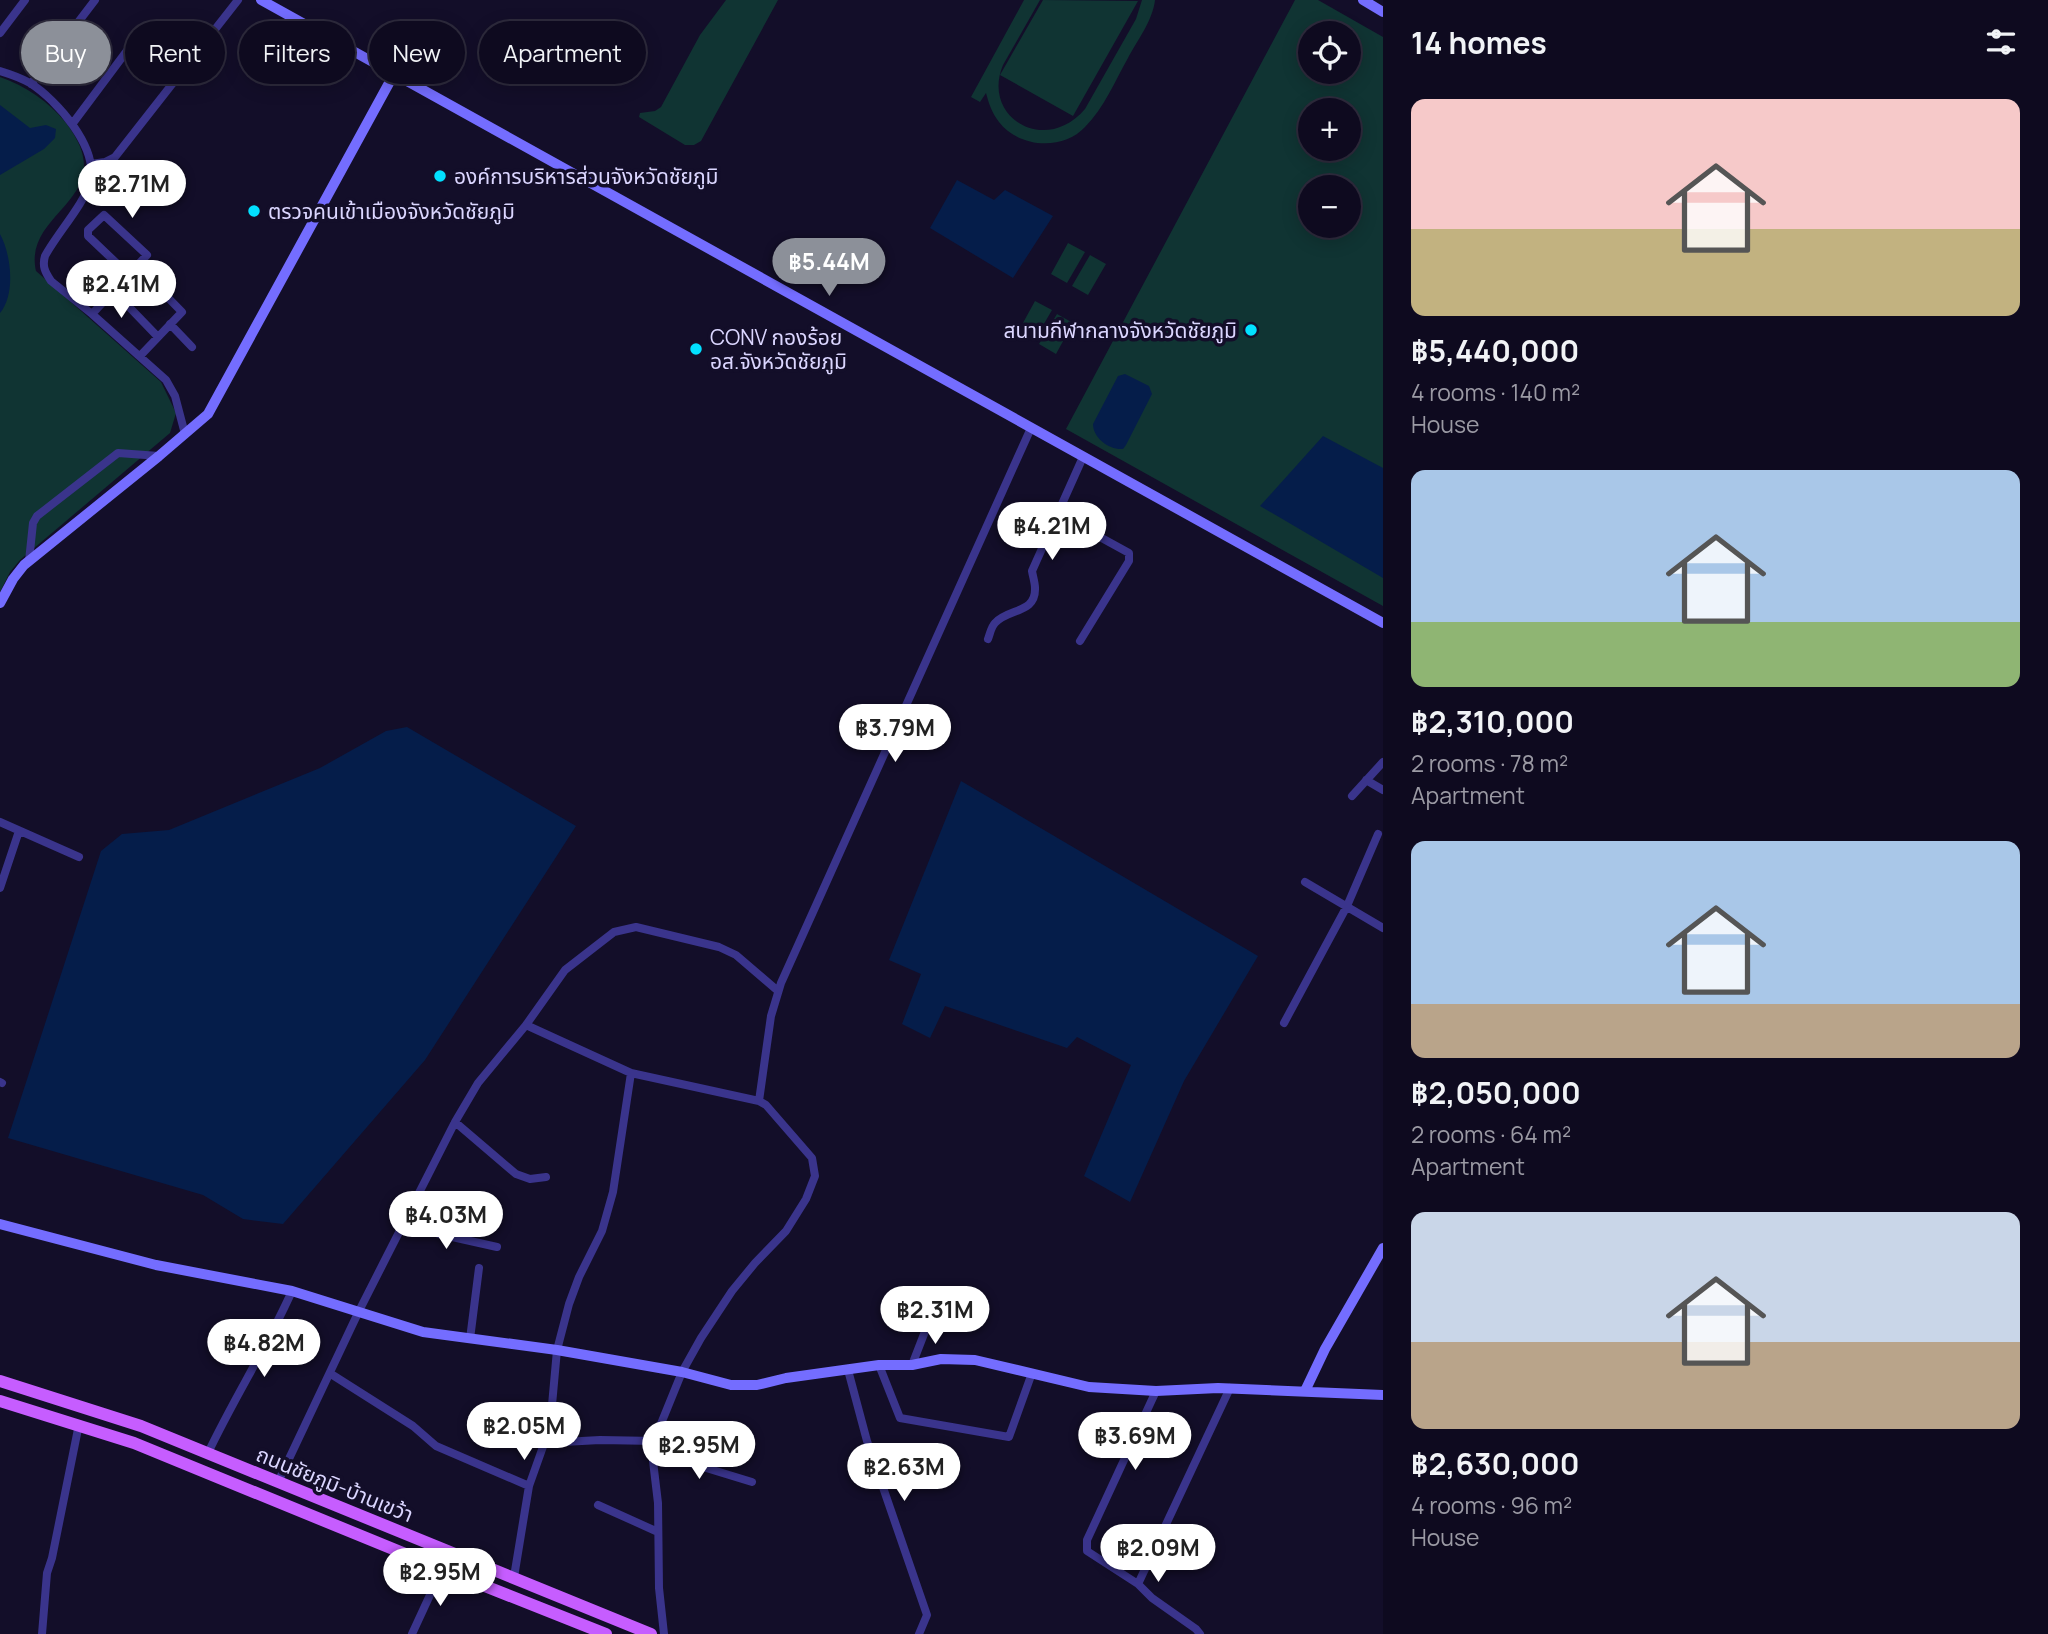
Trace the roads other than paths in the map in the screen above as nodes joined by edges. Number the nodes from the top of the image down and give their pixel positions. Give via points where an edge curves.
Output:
1 (25, 0) edge
2 (95, 0) edge
3 (238, 0) edge
4 (261, 0) edge
5 (1363, 0) edge
6 (1383, 12) edge
7 (79, 21) edge
8 (0, 33) edge
9 (125, 53) edge
10 (369, 60) edge
11 (0, 71) edge
12 (21, 80) edge
13 (31, 84) edge
14 (389, 84) edge
15 (412, 84) edge
16 (73, 123) junction
17 (91, 164) junction
18 (137, 265) junction
19 (128, 275) junction
20 (105, 282) dead end
21 (114, 291) junction
22 (92, 314) junction
23 (170, 324) junction
24 (158, 337) junction
25 (192, 347) dead end
26 (140, 356) junction
27 (1031, 428) junction
28 (185, 434) junction
29 (159, 456) junction
30 (1083, 457) junction
31 (1058, 514) junction
32 (29, 561) junction
33 (0, 603) edge
34 (1383, 623) edge
35 (988, 639) dead end
36 (1080, 641) dead end
37 (1383, 762) edge
38 (1366, 780) junction
39 (1383, 790) edge
40 (1352, 796) dead end
41 (0, 822) edge
42 (19, 831) junction
43 (1378, 834) dead end
44 (79, 857) dead end
45 (1305, 882) dead end
46 (0, 888) edge
47 (1347, 906) junction
48 (1383, 928) edge
49 (778, 991) junction
50 (1284, 1023) dead end
51 (526, 1024) junction
52 (631, 1073) junction
53 (759, 1101) junction
54 (455, 1122) junction
55 (546, 1177) dead end
56 (405, 1219) junction
57 (0, 1224) edge
58 (497, 1247) dead end
59 (1383, 1248) edge
60 (479, 1268) dead end
61 (292, 1291) junction
62 (358, 1313) junction
63 (931, 1316) dead end
64 (470, 1339) junction
65 (557, 1350) junction
66 (879, 1364) junction
67 (912, 1365) junction
68 (848, 1370) junction
69 (682, 1372) junction
70 (1032, 1373) junction
71 (331, 1374) junction
72 (0, 1381) edge
73 (1230, 1388) junction
74 (1156, 1391) junction
75 (1305, 1391) junction
76 (1383, 1395) edge
77 (0, 1401) edge
78 (79, 1424) junction
79 (656, 1441) junction
80 (545, 1443) junction
81 (208, 1452) junction
82 (654, 1452) junction
83 (278, 1482) junction
84 (752, 1482) dead end
85 (529, 1486) junction
86 (324, 1500) junction
87 (598, 1505) dead end
88 (319, 1519) junction
89 (658, 1532) junction
90 (442, 1569) junction
91 (514, 1577) junction
92 (1138, 1584) junction
93 (42, 1634) edge
94 (412, 1634) edge
95 (606, 1634) edge
96 (651, 1634) edge
97 (664, 1634) edge
98 (919, 1634) edge
99 (1200, 1634) edge

1 - 8 street
2 - 7 street
3 - 17 street via 115,157
4 - 10 street
5 - 6 street
9 - 16 street
11 - 12 street
13 - 16 street
14 - 28 street via 218,399
15 - 27 street
16 - 17 street
17 - 22 street via 90,182 43,264 51,281
18 - 19 street
18 - 19 street via 147,256 102,216 88,236
18 - 23 street via 182,312
19 - 21 street
20 - 21 street
21 - 22 street
21 - 24 street
22 - 26 street
23 - 24 street
23 - 25 street
24 - 26 street
26 - 28 street via 166,380
27 - 30 street
27 - 49 street
28 - 29 street
29 - 32 street
29 - 32 street via 118,453 37,516
30 - 31 street
30 - 34 street
31 - 35 street via 1032,571 1034,598 1026,608 1003,616
31 - 36 street via 1129,554
32 - 33 street
37 - 38 street
38 - 39 street
38 - 40 street
41 - 42 street
42 - 44 street
42 - 46 street
43 - 47 street
45 - 47 street
47 - 48 street
47 - 50 street
49 - 51 street via 728,951 636,927 614,932 565,970
49 - 53 street
51 - 52 street
51 - 54 street via 478,1083
52 - 53 street
52 - 65 street via 613,1192 602,1231 569,1304
53 - 69 street via 813,1158 815,1176 786,1231 732,1291
54 - 55 street via 516,1174 530,1179
54 - 56 street
56 - 58 street via 439,1234
56 - 62 street
57 - 61 street via 156,1265
59 - 75 street
60 - 64 street
61 - 62 street
61 - 81 street
62 - 64 street via 424,1332
62 - 71 street
63 - 67 street
64 - 65 street
65 - 69 street
65 - 80 street
66 - 67 street
66 - 68 street
66 - 70 street via 900,1418 1009,1437
67 - 70 street via 941,1359 975,1360
68 - 69 street via 757,1385 731,1385
68 - 98 street via 867,1441 927,1615
69 - 79 street
70 - 74 street via 1088,1387
71 - 83 street
71 - 85 street via 436,1446
72 - 81 main road, ถนนชัยภูมิ-บ้านเขว้า
73 - 74 street
73 - 75 street
73 - 92 street
74 - 92 street via 1086,1547 1089,1554
75 - 76 street
77 - 78 main road, ถนนชัยภูมิ-บ้านเขว้า
78 - 88 main road, ถนนชัยภูมิ-บ้านเขว้า
78 - 93 street via 47,1573
79 - 80 street
79 - 82 street
80 - 85 street
81 - 83 main road, ถนนชัยภูมิ-บ้านเขว้า
82 - 84 street
82 - 89 street
83 - 86 main road, ถนนชัยภูมิ-บ้านเขว้า
85 - 91 street
86 - 88 main road
86 - 91 main road, ถนนชัยภูมิ-บ้านเขว้า
87 - 89 street
88 - 90 main road, ถนนชัยภูมิ-บ้านเขว้า
89 - 97 street
90 - 94 street
90 - 95 main road, ถนนชัยภูมิ-บ้านเขว้า
91 - 96 main road, ถนนชัยภูมิ-บ้านเขว้า
92 - 99 street

